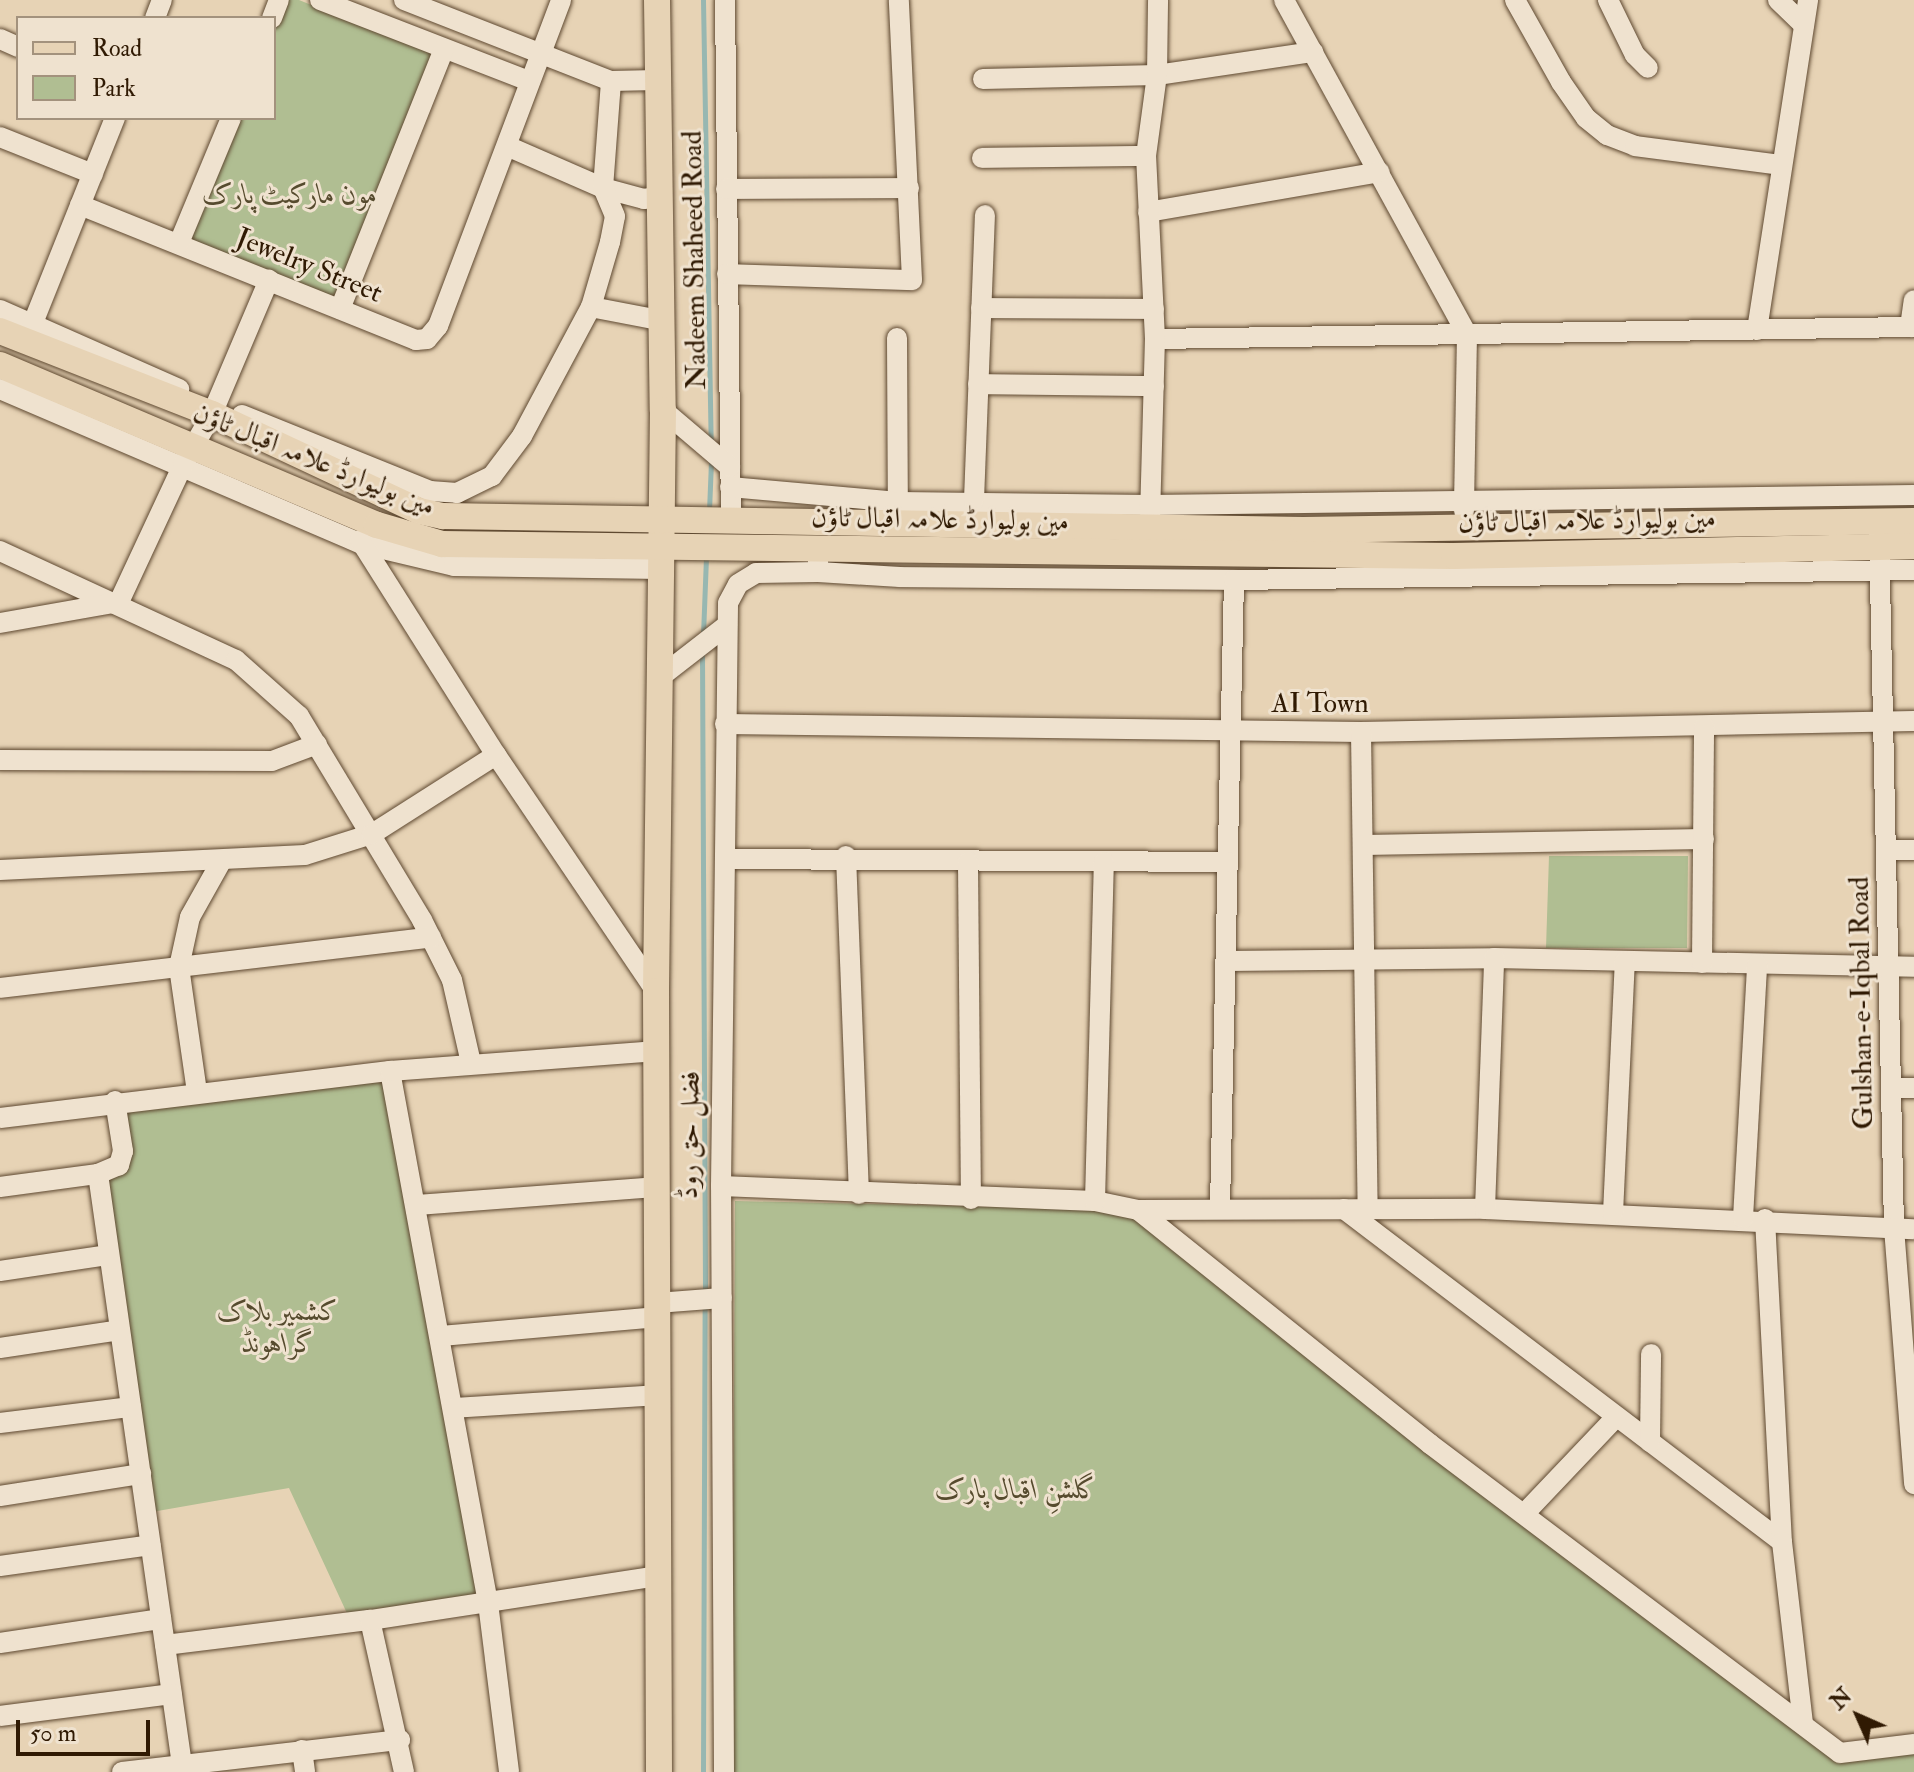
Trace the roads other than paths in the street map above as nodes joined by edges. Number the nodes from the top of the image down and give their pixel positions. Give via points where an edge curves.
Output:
1 (320, 0) edge
2 (404, 0) edge
3 (561, 0) edge
4 (657, 0) edge
5 (725, 0) edge
6 (899, 0) edge
7 (1158, 0) edge
8 (1284, 0) edge
9 (1515, 0) edge
10 (1608, 0) edge
11 (1778, 0) edge
12 (1808, 0) edge
13 (1804, 25) junction
14 (444, 49) junction
15 (1313, 52) junction
16 (539, 55) junction
17 (1648, 68) dead end
18 (1157, 75) junction
19 (983, 79) dead end
20 (657, 80) junction
21 (529, 81) junction
22 (611, 81) junction
23 (114, 120) edge
24 (230, 120) edge
25 (0, 137) edge
26 (507, 146) junction
27 (1146, 156) junction
28 (982, 158) dead end
29 (1782, 165) junction
30 (1380, 172) junction
31 (93, 174) junction
32 (603, 188) junction
33 (909, 188) junction
34 (726, 189) junction
35 (657, 197) junction
36 (80, 205) junction
37 (1148, 212) junction
38 (985, 215) dead end
39 (179, 243) junction
40 (727, 274) junction
41 (269, 280) junction
42 (1914, 300) edge
43 (591, 307) junction
44 (981, 308) junction
45 (340, 309) junction
46 (1154, 309) junction
47 (0, 310) edge
48 (659, 320) junction
49 (1912, 327) edge
50 (1757, 330) junction
51 (0, 331) edge
52 (29, 332) junction
53 (1467, 334) junction
54 (897, 338) dead end
55 (1155, 339) junction
56 (0, 365) edge
57 (978, 384) junction
58 (1154, 386) junction
59 (0, 389) edge
60 (214, 409) junction
61 (663, 410) junction
62 (187, 455) junction
63 (728, 471) junction
64 (471, 489) junction
65 (1914, 495) edge
66 (974, 500) junction
67 (898, 502) junction
68 (340, 508) junction
69 (1464, 514) junction
70 (672, 517) junction
71 (1150, 517) junction
72 (481, 518) junction
73 (726, 518) junction
74 (1914, 521) edge
75 (362, 544) junction
76 (1879, 546) junction
77 (1914, 546) edge
78 (0, 551) edge
79 (666, 556) junction
80 (818, 561) junction
81 (1914, 570) edge
82 (1234, 580) junction
83 (119, 602) junction
84 (0, 623) edge
85 (719, 631) junction
86 (659, 678) junction
87 (1880, 721) junction
88 (1914, 721) edge
89 (725, 724) junction
90 (1704, 727) junction
91 (1228, 732) junction
92 (1361, 732) junction
93 (317, 744) junction
94 (496, 755) junction
95 (0, 760) edge
96 (372, 834) junction
97 (1704, 839) junction
98 (1364, 845) junction
99 (1886, 850) junction
100 (1914, 850) edge
101 (846, 856) junction
102 (726, 859) junction
103 (222, 860) junction
104 (968, 862) junction
105 (1104, 862) junction
106 (1227, 862) junction
107 (0, 870) edge
108 (431, 937) junction
109 (1494, 958) junction
110 (1227, 961) junction
111 (1625, 961) junction
112 (1362, 963) junction
113 (1702, 963) junction
114 (1757, 964) junction
115 (179, 967) junction
116 (1888, 967) junction
117 (1914, 967) edge
118 (0, 988) edge
119 (656, 991) junction
120 (657, 1051) junction
121 (471, 1063) junction
122 (390, 1071) junction
123 (1892, 1088) junction
124 (1914, 1088) edge
125 (197, 1092) junction
126 (115, 1101) junction
127 (0, 1118) edge
128 (98, 1174) junction
129 (721, 1186) junction
130 (0, 1187) edge
131 (658, 1187) junction
132 (859, 1194) junction
133 (971, 1199) junction
134 (1095, 1201) junction
135 (417, 1205) junction
136 (1368, 1208) junction
137 (1220, 1209) junction
138 (1344, 1209) junction
139 (1485, 1209) junction
140 (1138, 1210) junction
141 (1613, 1213) junction
142 (1743, 1218) junction
143 (1765, 1219) junction
144 (1904, 1229) edge
145 (109, 1255) junction
146 (0, 1271) edge
147 (717, 1298) junction
148 (658, 1310) junction
149 (120, 1330) junction
150 (441, 1336) junction
151 (0, 1348) edge
152 (1909, 1350) edge
153 (1651, 1354) dead end
154 (658, 1395) junction
155 (131, 1407) junction
156 (453, 1408) junction
157 (1616, 1417) junction
158 (0, 1423) edge
159 (1650, 1442) junction
160 (141, 1474) junction
161 (1914, 1484) edge
162 (0, 1496) edge
163 (1524, 1514) junction
164 (1782, 1542) junction
165 (151, 1545) junction
166 (0, 1566) edge
167 (659, 1576) junction
168 (488, 1603) junction
169 (161, 1619) junction
170 (370, 1620) junction
171 (0, 1643) edge
172 (165, 1645) junction
173 (172, 1694) junction
174 (0, 1716) edge
175 (1803, 1723) junction
176 (400, 1740) junction
177 (1914, 1744) edge
178 (302, 1750) junction
179 (182, 1768) edge
180 (122, 1772) edge
181 (305, 1772) edge
182 (404, 1772) edge
183 (509, 1772) edge
184 (659, 1772) edge
185 (724, 1772) edge

1 - 14 street
2 - 16 street
3 - 16 street
4 - 20 main road, Nadeem Shaheed Road
5 - 34 street, Nadeem Shaheed Road
6 - 33 street
7 - 18 street
8 - 15 street
9 - 29 street via 1561,82 1586,118 1607,135 1635,146
10 - 17 street via 1635,55
11 - 13 street
12 - 13 street
13 - 29 street
14 - 21 street
14 - 45 street
15 - 18 street
15 - 30 street
16 - 21 street
16 - 22 street
18 - 19 street
18 - 27 street
20 - 22 street
20 - 35 main road, Nadeem Shaheed Road
21 - 26 street
22 - 32 street
23 - 31 street
24 - 39 street
25 - 31 street
26 - 32 street
26 - 45 street, Jewelry Street via 438,326 427,339 416,340
27 - 28 street
27 - 37 street
29 - 50 street
30 - 37 street
30 - 53 street
31 - 36 street
32 - 35 street via 644,199
32 - 43 street via 615,216
33 - 34 street
33 - 40 street via 912,280
34 - 40 street, Nadeem Shaheed Road
35 - 48 main road, Nadeem Shaheed Road
36 - 39 street, Jewelry Street
36 - 52 street
37 - 46 street
38 - 44 street
39 - 41 street, Jewelry Street
40 - 63 street, Nadeem Shaheed Road
41 - 45 street, Jewelry Street
41 - 60 street
42 - 49 street
43 - 48 street
43 - 64 street via 509,457
44 - 46 street
44 - 57 street
46 - 55 street
47 - 52 street
48 - 61 main road, Nadeem Shaheed Road
49 - 50 street
50 - 53 street
51 - 52 main road, مین بولیوارڈ علامہ اقبال ٹاؤن
52 - 60 main road, مین بولیوارڈ علامہ اقبال ٹاؤن
53 - 55 street
53 - 69 street
54 - 67 street
55 - 58 street
56 - 62 main road, مین بولیوارڈ علامہ اقبال ٹاؤن
57 - 58 street
57 - 66 street
58 - 71 street
59 - 62 street
60 - 62 street
60 - 64 street via 430,491
60 - 72 main road, مین بولیوارڈ علامہ اقبال ٹاؤن via 419,511
61 - 63 street
61 - 70 main road, Nadeem Shaheed Road
62 - 68 main road, مین بولیوارڈ علامہ اقبال ٹاؤن
62 - 75 street
62 - 83 street
63 - 67 street
63 - 73 street, Nadeem Shaheed Road
64 - 72 street
65 - 69 street
66 - 67 street
66 - 71 street
68 - 75 street
68 - 79 main road, مین بولیوارڈ علامہ اقبال ٹاؤن via 442,544
69 - 71 main road, مین بولیوارڈ علامہ اقبال ٹاؤن
69 - 76 main road, مین بولیوارڈ علامہ اقبال ٹاؤن
70 - 72 main road, مین بولیوارڈ علامہ اقبال ٹاؤن
70 - 73 main road, مین بولیوارڈ علامہ اقبال ٹاؤن
70 - 79 main road, فضل حق روڈ
71 - 73 main road, مین بولیوارڈ علامہ اقبال ٹاؤن
74 - 76 main road, مین بولیوارڈ علامہ اقبال ٹاؤن
75 - 79 street via 454,566
75 - 94 street
76 - 77 main road, مین بولیوارڈ علامہ اقبال ٹاؤن
76 - 80 main road, مین بولیوارڈ علامہ اقبال ٹاؤن
76 - 81 street, فضل حق روڈ
76 - 82 street, فضل حق روڈ
76 - 87 street, Gulshan-e-Iqbal Road
78 - 83 street
79 - 80 main road, مین بولیوارڈ علامہ اقبال ٹاؤن via 721,550
79 - 86 main road, فضل حق روڈ
80 - 82 street, فضل حق روڈ
80 - 85 street, فضل حق روڈ via 746,577 731,594
82 - 91 street
83 - 84 street
83 - 93 street via 236,660 299,716
85 - 86 street
85 - 89 street, فضل حق روڈ
86 - 119 main road, فضل حق روڈ
87 - 88 street, AI Town
87 - 90 street, AI Town
87 - 99 street, Gulshan-e-Iqbal Road
89 - 91 street, AI Town
89 - 102 street, فضل حق روڈ
90 - 92 street, AI Town
90 - 97 street
91 - 92 street, AI Town
91 - 106 street
92 - 98 street
93 - 95 street via 272,761
93 - 96 street
94 - 96 street
94 - 119 street
96 - 103 street via 305,855
96 - 108 street
97 - 98 street
97 - 113 street
98 - 112 street
99 - 100 street
99 - 116 street, Gulshan-e-Iqbal Road
101 - 102 street
101 - 104 street
101 - 132 street
102 - 129 street, فضل حق روڈ
103 - 107 street
103 - 115 street via 190,917
104 - 105 street
104 - 133 street
105 - 106 street
105 - 134 street
106 - 110 street
108 - 115 street
108 - 121 street via 452,980
109 - 111 street
109 - 112 street
109 - 139 street
110 - 112 street
110 - 137 street
111 - 113 street
111 - 141 street
112 - 136 street
113 - 114 street
114 - 116 street
114 - 142 street
115 - 118 street
115 - 125 street
116 - 117 street
116 - 123 street, Gulshan-e-Iqbal Road
119 - 120 main road, فضل حق روڈ
120 - 121 street
120 - 131 main road, فضل حق روڈ
121 - 122 street
122 - 125 street
122 - 135 street
123 - 124 street
123 - 144 street, Gulshan-e-Iqbal Road
125 - 126 street
126 - 127 street
126 - 128 street via 123,1151 119,1165
128 - 130 street
128 - 145 street
129 - 132 street
129 - 147 street, فضل حق روڈ
131 - 135 street
131 - 148 main road, فضل حق روڈ
132 - 133 street
133 - 134 street
134 - 140 street
135 - 150 street
136 - 138 street
136 - 139 street
137 - 138 street
137 - 140 street
138 - 157 street
139 - 141 street
140 - 163 street
141 - 142 street
142 - 143 street
143 - 144 street
143 - 164 street
144 - 152 street, Gulshan-e-Iqbal Road
145 - 146 street
145 - 149 street
147 - 148 street
147 - 185 street, فضل حق روڈ
148 - 150 street
148 - 154 main road, فضل حق روڈ
149 - 151 street
149 - 155 street
150 - 156 street
152 - 161 street, Gulshan-e-Iqbal Road
153 - 159 street
154 - 156 street
154 - 167 main road, فضل حق روڈ
155 - 158 street
155 - 160 street
156 - 168 street
157 - 159 street
157 - 163 street
159 - 164 street
160 - 162 street
160 - 165 street
163 - 175 street
164 - 175 street
165 - 166 street
165 - 169 street
167 - 168 street
167 - 184 main road, فضل حق روڈ
168 - 170 street
168 - 183 street
169 - 171 street
169 - 172 street
170 - 172 street
170 - 176 street
172 - 173 street
173 - 174 street
173 - 179 street
175 - 177 street via 1840,1753
176 - 178 street
176 - 182 street
178 - 179 street
178 - 181 street
179 - 180 street

